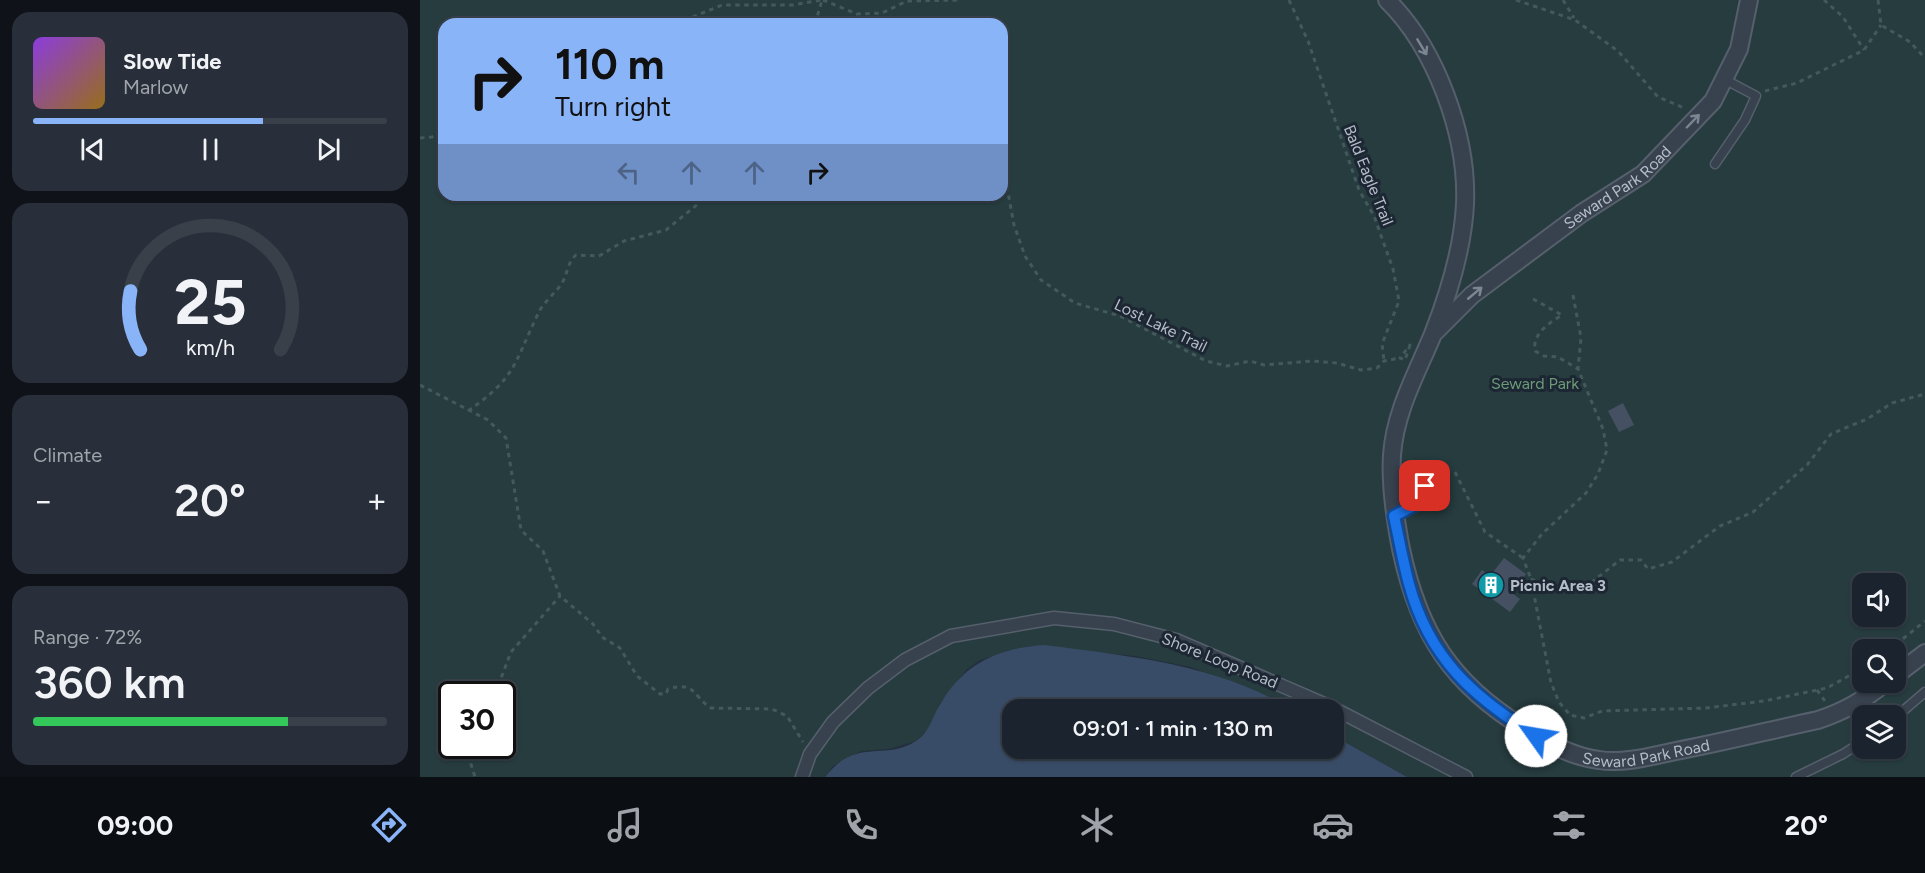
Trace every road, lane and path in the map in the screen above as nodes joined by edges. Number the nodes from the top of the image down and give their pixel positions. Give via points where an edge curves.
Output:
1 (822, 0) edge
2 (959, 0) edge
3 (1289, 0) edge
4 (1387, 0) edge
5 (1516, 0) edge
6 (1563, 0) edge
7 (1749, 0) edge
8 (1824, 0) edge
9 (1878, 0) edge
10 (691, 18) edge
11 (817, 18) edge
12 (1575, 20) junction
13 (1881, 25) junction
14 (1864, 50) junction
15 (1923, 57) edge
16 (1724, 79) junction
17 (1756, 96) junction
18 (1697, 117) junction
19 (438, 134) edge
20 (420, 138) edge
21 (1715, 164) dead end
22 (1008, 191) edge
23 (701, 201) edge
24 (1573, 295) dead end
25 (1533, 299) dead end
26 (1433, 334) junction
27 (1400, 358) dead end
28 (1384, 361) junction
29 (1578, 369) junction
30 (420, 385) edge
31 (1925, 394) edge
32 (468, 411) junction
33 (1428, 470) dead end
34 (1455, 472) dead end
35 (1394, 516) junction
36 (1523, 558) junction
37 (1531, 579) junction
38 (560, 596) junction
39 (1925, 621) edge
40 (1913, 630) junction
41 (1902, 639) edge
42 (1923, 645) edge
43 (1906, 664) edge
44 (1852, 674) edge
45 (500, 681) edge
46 (1925, 692) edge
47 (1873, 693) edge
48 (1906, 708) edge
49 (1852, 748) edge
50 (810, 754) junction
51 (471, 759) edge
52 (476, 777) edge
53 (802, 777) edge
54 (1466, 777) edge
55 (1797, 777) edge

1 - 2 path via 857,14 882,13 908,1
1 - 10 path via 794,5 722,6
1 - 11 path
3 - 28 path, Bald Eagle Trail via 1308,41 1359,190 1374,216 1393,268 1399,301 1382,344
4 -> 26 street, Seward Park Road via 1409,24 1441,82 1459,137 1466,202 1460,251
5 - 12 path
6 - 12 path
7 - 16 street, Seward Park Road via 1739,49
8 - 14 path via 1843,17
9 - 13 path
12 - 18 path via 1618,51 1659,97
13 - 14 path
13 - 15 path via 1910,42
14 - 17 path via 1797,82
16 - 17 lane
16 - 18 street, Seward Park Road via 1713,101
17 - 21 lane
26 -> 18 street, Seward Park Road via 1472,295 1582,213 1643,174
19 - 20 path
22 - 28 path, Lost Lake Trail via 1014,225 1026,256 1041,280 1075,303 1120,316 1206,361 1227,366 1250,361 1264,365 1312,361 1361,370 1377,368
23 - 32 path via 666,230 624,241 599,256 576,255 569,261 563,282 537,314 524,350 507,379
24 - 29 path via 1581,338
25 - 29 path via 1562,315 1540,332 1535,351 1558,357
26 - 35 street, Seward Park Road via 1417,365 1397,424 1392,455
27 - 28 path, Lost Lake Trail
29 - 36 path via 1603,429 1607,450 1586,493
30 - 32 path
31 - 37 path via 1892,403 1831,434 1807,465 1753,512 1720,526 1671,562 1648,569 1641,560 1620,560 1588,585 1564,588
32 - 38 path via 488,420 506,438 521,530 543,551
33 - 35 lane via 1421,502
34 - 36 path via 1485,532
35 - 47 street, Seward Park Road via 1409,585 1436,647 1471,690 1495,711 1567,752 1600,761 1638,759 1842,712
36 - 37 path
37 - 44 path via 1551,683 1558,702 1570,716 1584,718 1602,711 1706,708 1764,701 1827,688
38 - 45 path via 511,652
38 - 50 path via 593,624 602,637 620,648 631,670 660,694 681,685 711,708 772,709 787,716
39 - 40 path
40 - 41 path
40 - 42 path
42 - 43 street
46 - 48 lane
49 - 55 lane
50 - 53 street, Shore Loop Road
50 - 54 street, Shore Loop Road via 833,722 868,688 906,660 951,636 1054,618 1114,624 1176,640 1331,707
51 - 52 path

